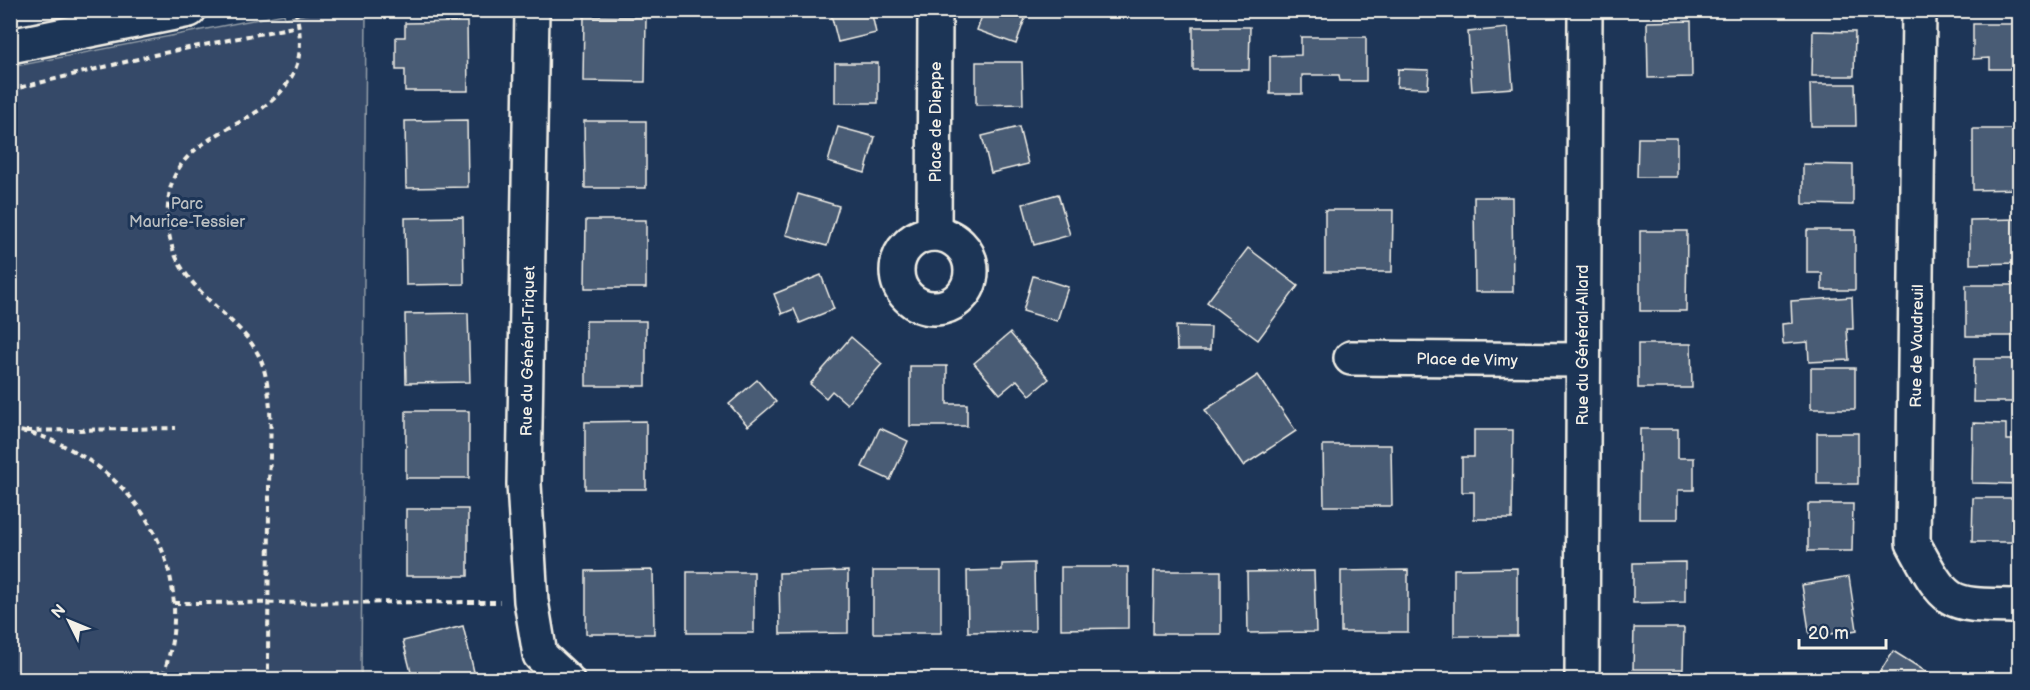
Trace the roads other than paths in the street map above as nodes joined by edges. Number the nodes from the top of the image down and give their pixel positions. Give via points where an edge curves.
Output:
1 (189, 10) edge
2 (532, 10) edge
3 (935, 10) edge
4 (1585, 10) edge
5 (1919, 10) edge
6 (10, 46) edge
7 (934, 234) dead end
8 (1351, 358) dead end
9 (1582, 360) junction
10 (2019, 606) edge
11 (567, 680) edge
12 (1582, 680) edge

1 - 6 street
2 - 11 street, Rue du Général-Triquet via 525,508 531,602 540,655
3 - 7 street, Place de Dieppe
4 - 9 street, Rue du Général-Allard
5 - 10 street, Rue de Vaudreuil via 1913,543 1943,596 1966,605
8 - 9 street, Place de Vimy
9 - 12 street, Rue du Général-Allard

